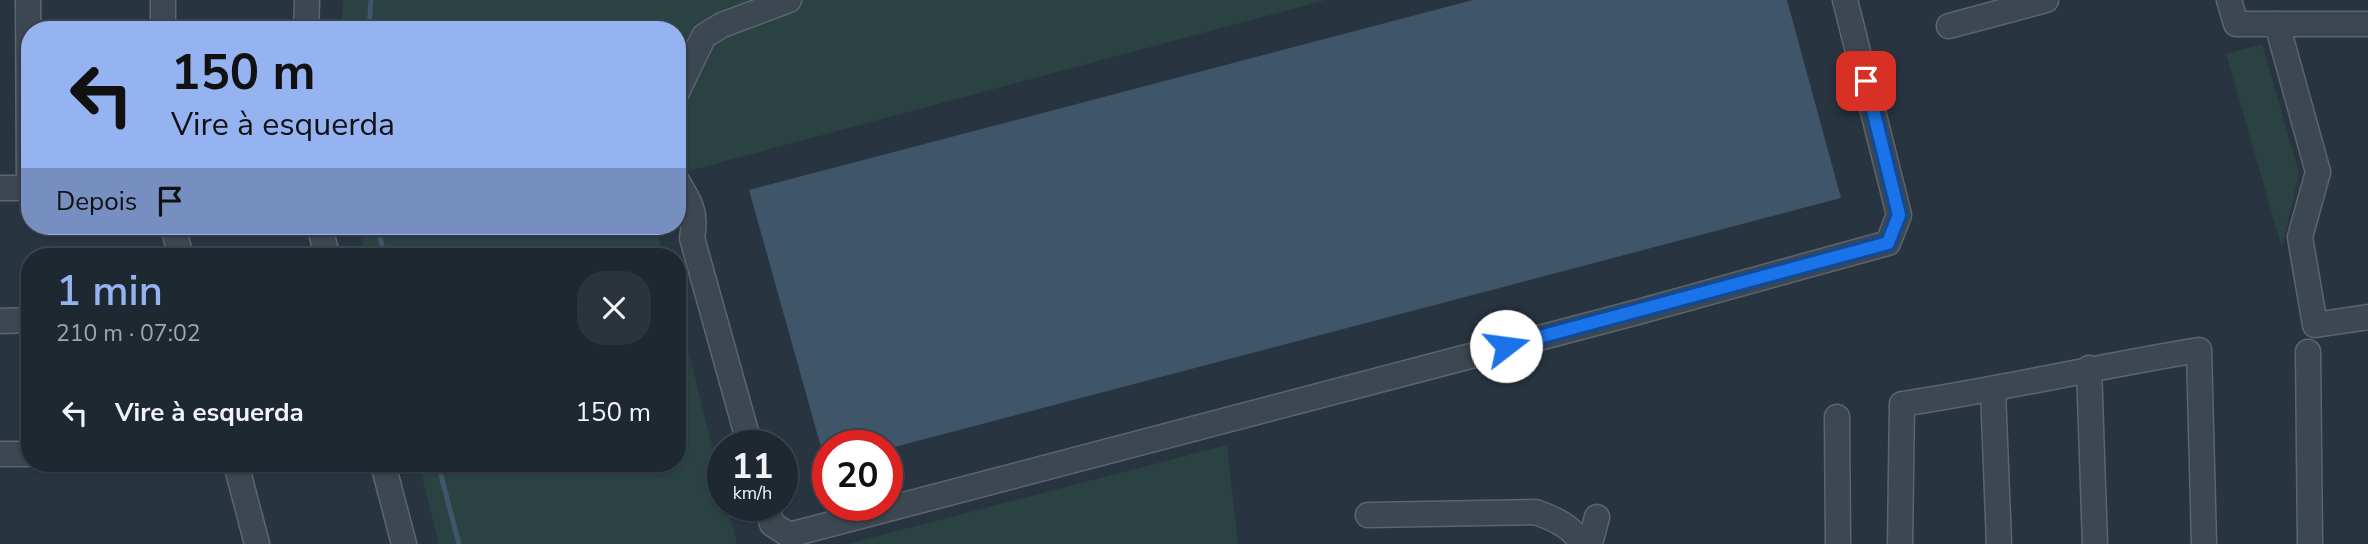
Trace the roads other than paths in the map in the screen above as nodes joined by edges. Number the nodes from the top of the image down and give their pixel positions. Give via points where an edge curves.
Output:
1 (27, 0) edge
2 (163, 0) edge
3 (307, 0) edge
4 (789, 0) edge
5 (1846, 0) edge
6 (2046, 0) edge
7 (2229, 0) edge
8 (27, 21) edge
9 (163, 21) edge
10 (306, 21) edge
11 (2277, 24) junction
12 (2368, 24) edge
13 (1950, 26) dead end
14 (686, 73) edge
15 (0, 188) edge
16 (21, 188) edge
17 (686, 196) edge
18 (2368, 317) edge
19 (21, 320) edge
20 (0, 321) edge
21 (2308, 352) dead end
22 (2089, 368) junction
23 (1993, 391) junction
24 (1837, 417) dead end
25 (746, 430) edge
26 (0, 454) edge
27 (21, 454) edge
28 (238, 472) edge
29 (385, 472) edge
30 (1368, 515) dead end
31 (1597, 517) dead end
32 (771, 521) edge
33 (257, 544) edge
34 (404, 544) edge
35 (1582, 544) edge
36 (1590, 544) edge
37 (1838, 544) edge
38 (1900, 544) edge
39 (1999, 544) edge
40 (2095, 544) edge
41 (2204, 544) edge
42 (2310, 544) edge

1 - 8 street
2 - 9 street
3 - 10 street
4 - 14 street via 704,36
5 - 32 street via 1899,215 1888,243 789,535
6 - 13 street
7 - 11 street via 2236,24
11 - 12 street
11 - 18 street via 2318,172 2300,237 2315,325
15 - 16 street
17 - 25 street via 696,220 692,238
19 - 20 street
21 - 42 street
22 - 23 street
22 - 40 street
22 - 41 street via 2199,350
23 - 38 street via 1902,404
23 - 39 street
24 - 37 street
26 - 27 street
28 - 33 street
29 - 34 street
30 - 35 street via 1535,512 1553,518
31 - 36 street

